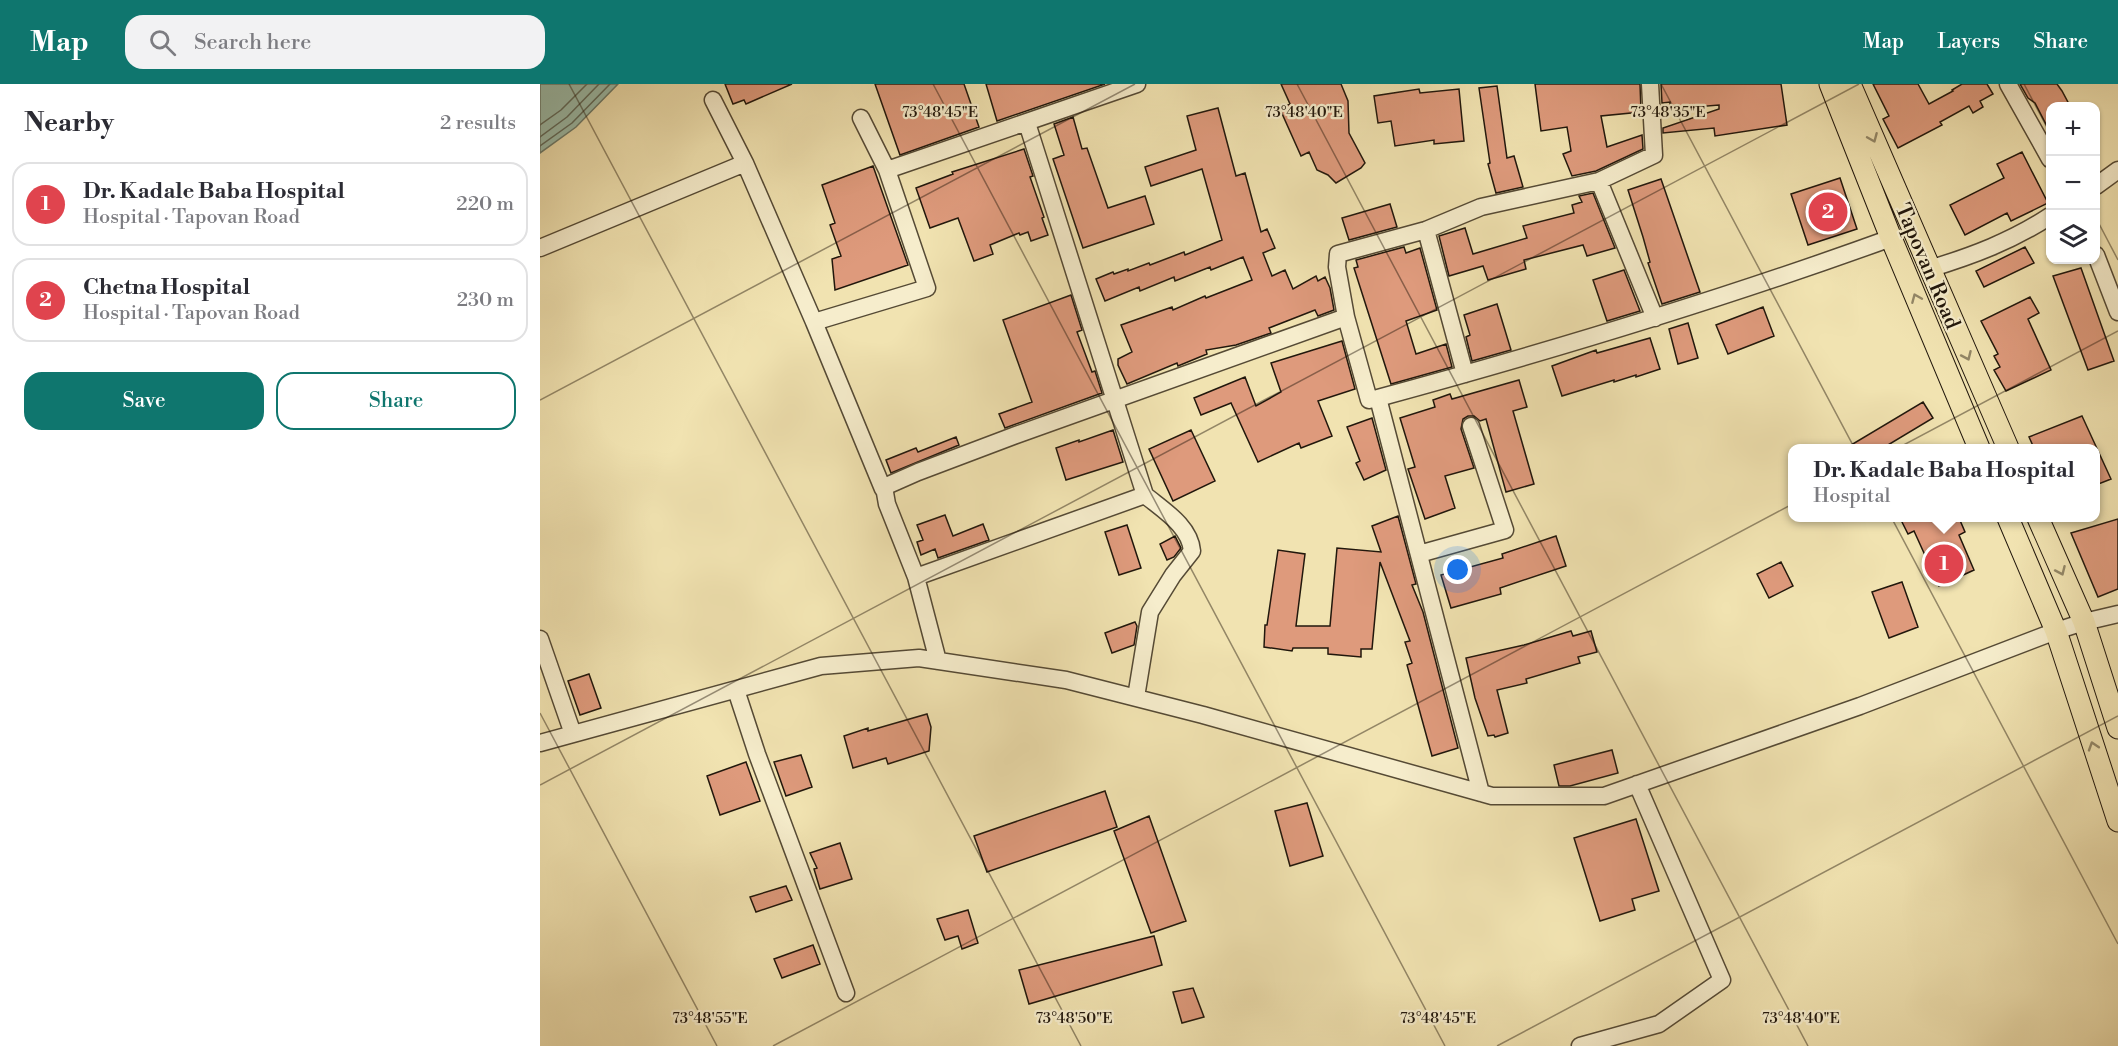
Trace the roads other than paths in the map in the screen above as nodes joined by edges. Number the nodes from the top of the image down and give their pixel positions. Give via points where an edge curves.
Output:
1 (1137, 84) edge
2 (1650, 84) edge
3 (1830, 84) edge
4 (1850, 84) edge
5 (2008, 84) edge
6 (713, 100) dead end
7 (861, 118) dead end
8 (1027, 123) junction
9 (2048, 156) edge
10 (745, 163) junction
11 (886, 170) junction
12 (2118, 170) edge
13 (1599, 181) junction
14 (2100, 183) edge
15 (2046, 218) edge
16 (1426, 230) junction
17 (1891, 238) junction
18 (540, 248) edge
19 (2099, 264) edge
20 (1929, 269) junction
21 (2118, 312) edge
22 (1346, 317) junction
23 (1655, 318) junction
24 (814, 322) junction
25 (1466, 374) junction
26 (1378, 398) junction
27 (1116, 399) junction
28 (1471, 426) dead end
29 (1977, 444) edge
30 (2005, 444) edge
31 (883, 489) junction
32 (1145, 495) junction
33 (2010, 522) edge
34 (2040, 522) edge
35 (1419, 554) junction
36 (916, 577) junction
37 (2118, 614) edge
38 (2084, 622) junction
39 (2056, 631) junction
40 (540, 639) edge
41 (938, 661) junction
42 (736, 690) junction
43 (1136, 697) junction
44 (2118, 728) edge
45 (573, 734) junction
46 (540, 743) edge
47 (1637, 784) junction
48 (1481, 793) junction
49 (2118, 821) edge
50 (846, 993) dead end
51 (1580, 1046) edge

1 - 8 street
2 - 13 street via 1654,156
3 - 17 main road
4 -> 20 main road, Tapovan Road
5 - 9 street
6 - 10 street
7 - 11 street
8 - 11 street
8 - 27 street
10 - 18 street
10 - 24 street
11 - 24 street via 927,288
12 - 14 street
13 - 16 street via 1481,207
13 - 23 street
15 - 20 street via 1972,256
16 - 22 street via 1338,254
16 - 25 street
17 - 23 street
29 -> 17 main road
19 - 21 street
20 -> 30 main road, Tapovan Road
22 - 26 street via 1369,400
22 - 27 street
23 - 25 street
24 - 31 street
25 - 26 street
26 - 35 street
27 - 31 street via 918,472
27 - 32 street
28 - 35 street via 1504,530
31 - 36 street
32 - 36 street
32 - 43 street via 1180,525 1191,539 1192,551 1150,612
33 - 39 main road
34 -> 38 main road
35 - 48 street
36 - 41 street
37 - 38 street
38 - 39 street
38 - 44 main road
39 - 47 street via 1860,706
49 -> 39 main road
40 - 45 street
41 - 42 street via 919,658 821,666
41 - 43 street via 1066,680
42 - 45 street
42 - 50 street
43 - 48 street
45 - 46 street
47 - 48 street via 1604,796
47 - 51 street via 1722,980 1659,1024

